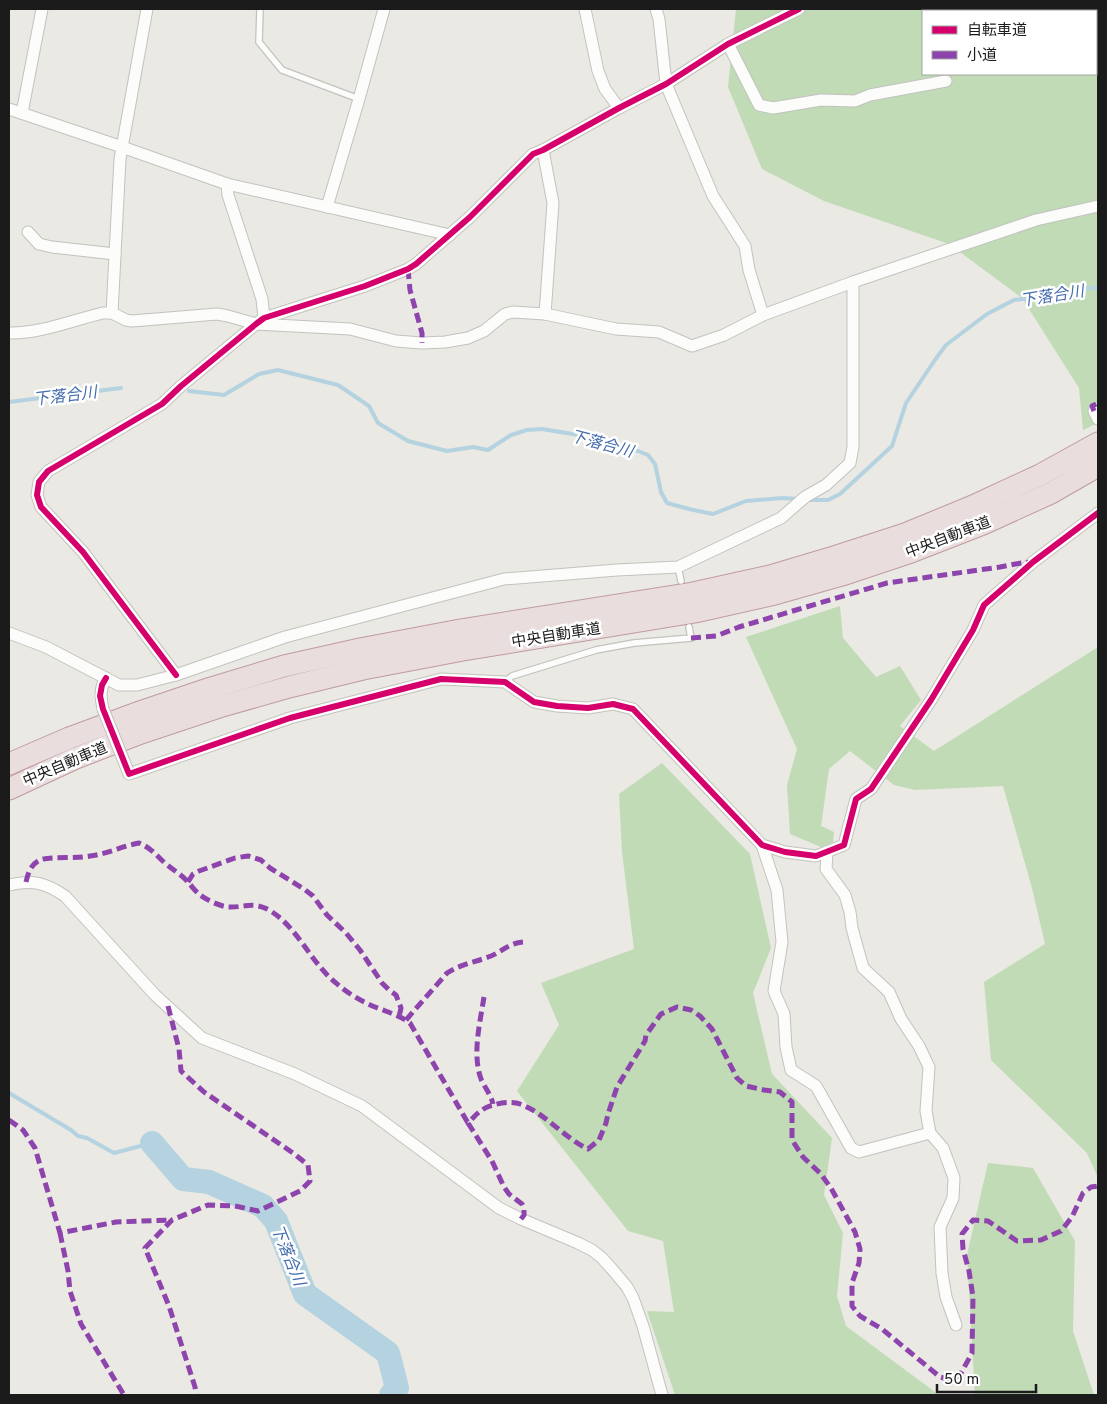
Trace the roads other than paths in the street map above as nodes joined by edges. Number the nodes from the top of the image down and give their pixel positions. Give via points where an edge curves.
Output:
1 (42, 9) edge
2 (147, 9) edge
3 (260, 9) edge
4 (384, 9) edge
5 (585, 9) edge
6 (656, 9) edge
7 (799, 9) edge
8 (728, 44) junction
9 (946, 81) dead end
10 (666, 84) junction
11 (359, 99) junction
12 (619, 108) junction
13 (9, 109) edge
14 (22, 113) junction
15 (122, 147) junction
16 (543, 150) junction
17 (227, 184) junction
18 (1098, 206) edge
19 (327, 207) junction
20 (28, 232) dead end
21 (450, 235) junction
22 (115, 254) junction
23 (853, 282) junction
24 (112, 313) junction
25 (545, 314) junction
26 (764, 315) junction
27 (260, 321) junction
28 (9, 333) edge
29 (1098, 443) edge
30 (1098, 466) edge
31 (1098, 513) edge
32 (678, 567) junction
33 (681, 581) dead end
34 (689, 627) dead end
35 (9, 633) edge
36 (176, 675) junction
37 (106, 678) junction
38 (505, 682) junction
39 (9, 764) edge
40 (9, 789) edge
41 (762, 845) junction
42 (827, 852) junction
43 (9, 885) edge
44 (930, 1133) junction
45 (956, 1325) dead end
46 (662, 1395) edge

1 - 14 street
2 - 15 street
3 - 11 lane via 259,42 282,70
4 - 11 street
5 - 12 street via 598,71 605,89
6 - 10 street
7 - 8 street
8 - 9 street via 759,105 773,108 821,100 855,101 870,95
8 - 10 street
10 - 12 street
10 - 26 street via 713,196 745,246 749,270
11 - 19 street
12 - 16 street
13 - 14 street
14 - 15 street
15 - 17 street
15 - 22 street
16 - 21 street via 533,154
16 - 25 street via 553,202
17 - 19 street
17 - 27 street via 262,299
18 - 23 street via 1036,220
19 - 21 street
20 - 22 street via 39,244 52,248
21 - 27 street via 408,269
22 - 24 street
23 - 26 street
23 - 32 street via 853,447 850,463 781,518
24 - 27 street via 126,320 217,314
24 - 28 street via 34,331
25 - 26 street via 616,329 659,332 692,346 724,335
25 - 27 street via 513,312 505,314 484,332 468,338 412,343 350,330
27 - 36 street via 162,404 48,472 39,482 37,495 41,508 82,552
29 - 39 highway, 中央自動車道 via 973,506 905,534 829,559 770,576 693,592 460,630 284,666 134,714
30 - 40 highway, 中央自動車道 via 1051,493 983,524 842,575 695,612 463,650 289,687 141,733
31 - 42 street via 1033,562 984,605 932,700 871,789 856,799 844,845
32 - 33 lane
32 - 36 street via 504,579 285,637
34 - 38 lane via 691,638 596,650 512,676
35 - 37 street via 46,647
36 - 37 street via 126,686
37 - 38 street, bridge via 100,696 103,709 130,774 290,718 441,679
38 - 41 street via 534,702 588,708 613,704 633,709
41 - 42 street via 816,856
41 - 44 street via 776,890 782,942 774,991 784,1014 791,1070 816,1086 851,1148 859,1152
42 - 44 street via 826,869 845,895 863,968 889,992 929,1067 926,1110
43 - 46 street via 42,883 65,896 156,995 202,1038 295,1074 362,1106 499,1208 578,1243 602,1258 633,1298
44 - 45 street via 942,1148 954,1178 952,1198 940,1227 942,1273

